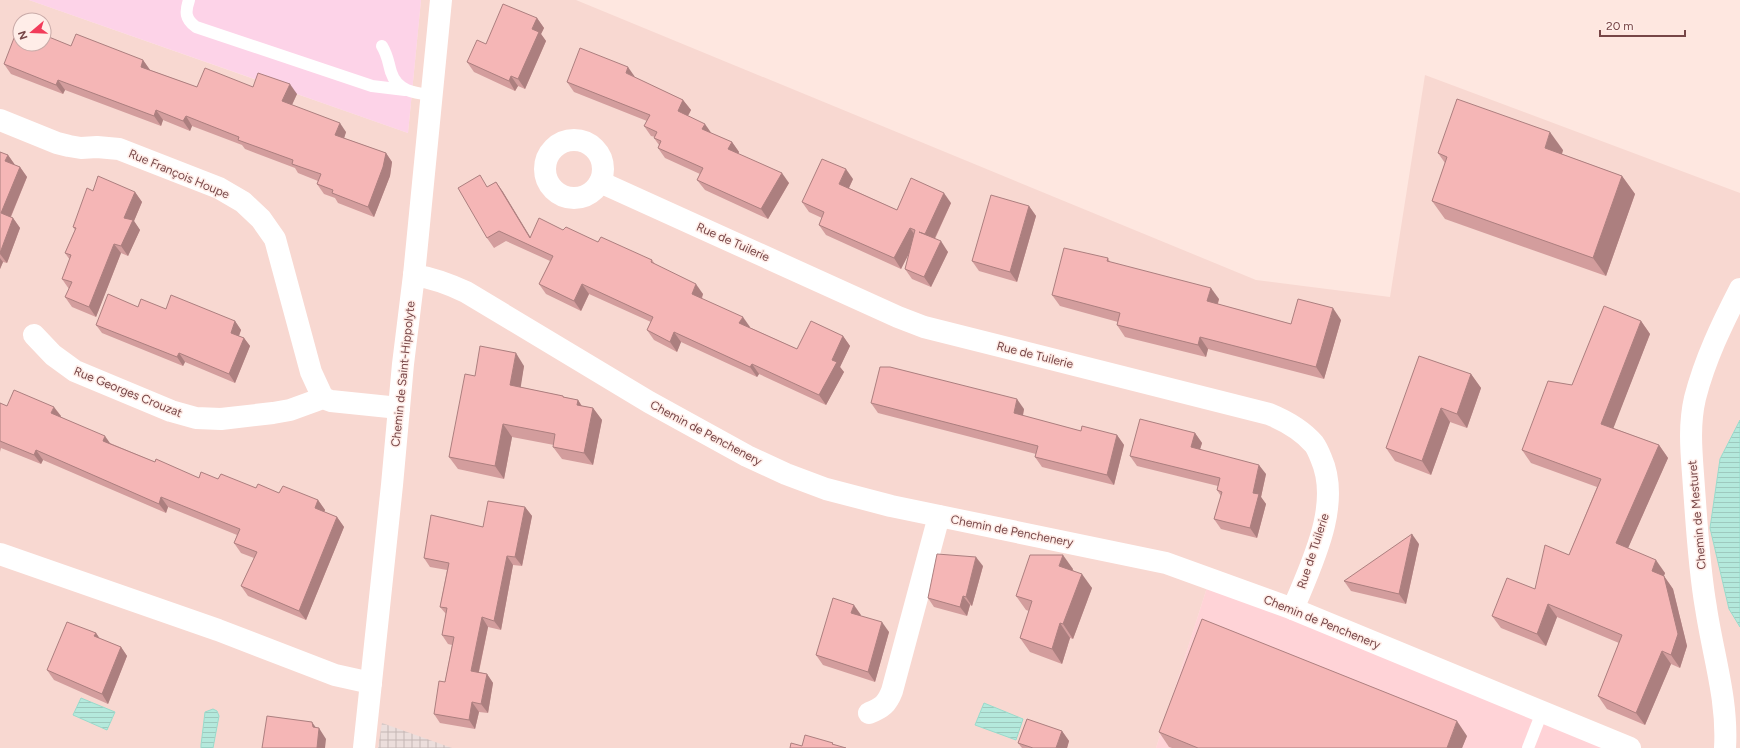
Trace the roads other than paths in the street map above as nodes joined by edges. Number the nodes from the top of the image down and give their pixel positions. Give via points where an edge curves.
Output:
1 (189, 0) edge
2 (441, 0) edge
3 (382, 46) dead end
4 (405, 90) junction
5 (431, 95) junction
6 (0, 120) edge
7 (600, 182) dead end
8 (414, 276) junction
9 (1740, 289) edge
10 (34, 335) dead end
11 (323, 398) junction
12 (399, 408) junction
13 (939, 516) junction
14 (0, 554) edge
15 (1293, 609) junction
16 (371, 683) junction
17 (1542, 712) junction
18 (869, 713) dead end
19 (364, 748) edge
20 (1528, 748) edge
21 (1630, 748) edge
22 (1725, 748) edge

1 - 4 lane via 185,10 187,18 196,27 372,86
2 - 5 street, Chemin de Saint-Hippolyte
3 - 4 lane via 388,56 393,77
4 - 5 lane
5 - 8 street, Chemin de Saint-Hippolyte
6 - 11 street, Rue François Houpe via 69,146 119,149 219,188 243,202 261,219 275,240 311,372
7 - 15 street, Rue de Tuilerie via 924,327 1269,414 1286,422 1302,432 1315,445 1328,482 1328,500 1322,533
8 - 12 street, Chemin de Saint-Hippolyte
8 - 13 street, Chemin de Penchenery via 429,277 466,292 649,402 754,460 826,489
9 - 22 street, Chemin de Mesturet via 1708,357 1695,397 1690,431 1696,529 1705,607 1723,696
10 - 11 street, Rue Georges Crouzat via 53,355 75,371 171,411 196,418 221,419 274,413
11 - 12 street via 336,402
12 - 16 street, Chemin de Saint-Hippolyte
13 - 15 street, Chemin de Penchenery via 1166,564
13 - 18 street via 892,691 883,707
14 - 16 street via 218,630 335,675
15 - 17 street, Chemin de Penchenery
16 - 19 street, Chemin de Saint-Hippolyte
17 - 20 lane
17 - 21 street, Chemin de Penchenery

